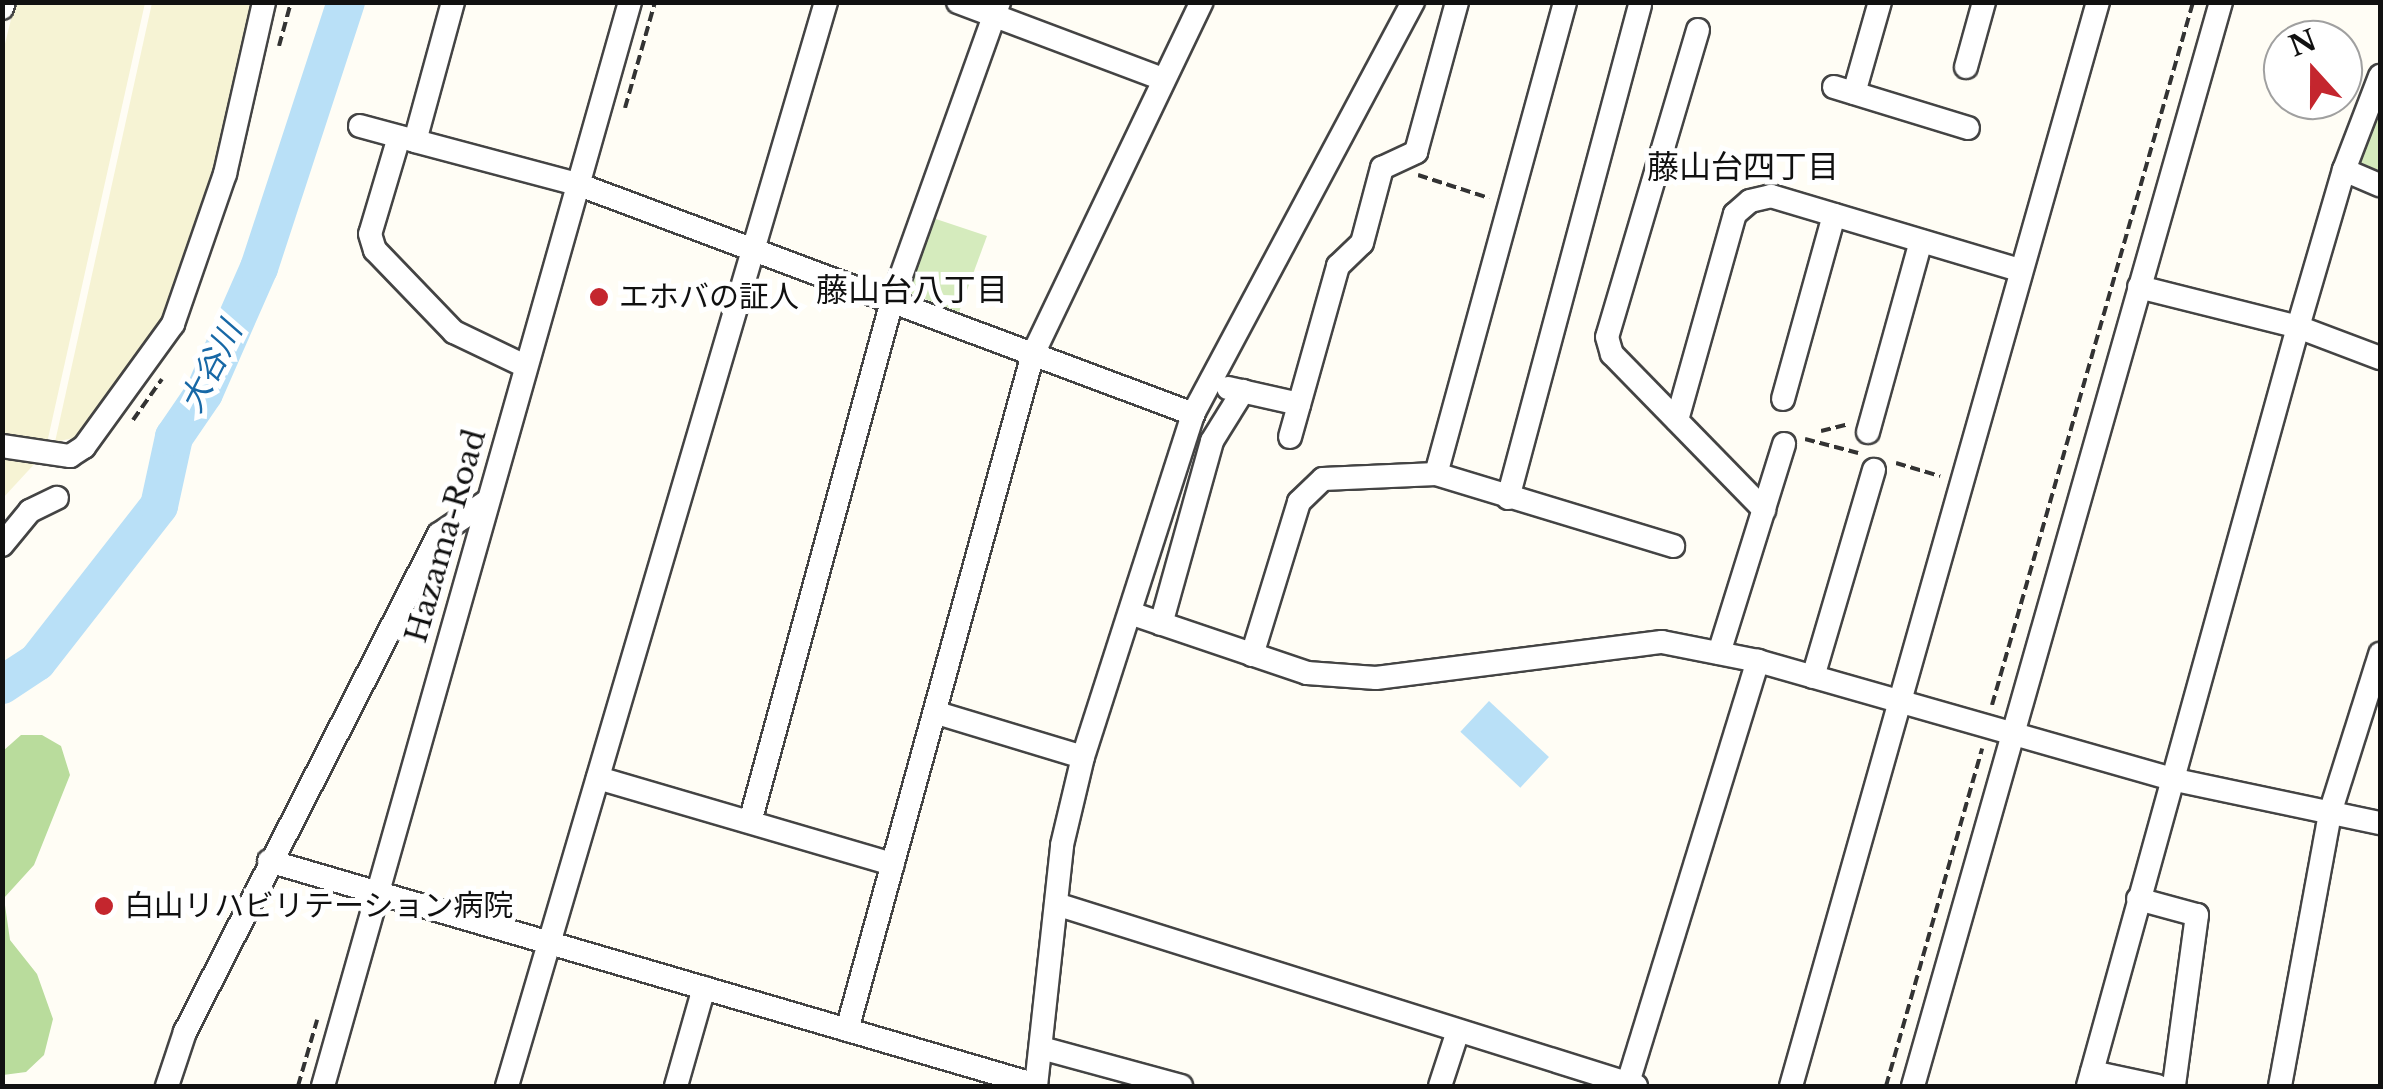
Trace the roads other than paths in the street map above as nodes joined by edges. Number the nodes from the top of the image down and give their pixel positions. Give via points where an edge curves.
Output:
1 (264, 2) edge
2 (453, 2) edge
3 (630, 2) edge
4 (826, 2) edge
5 (958, 2) edge
6 (1202, 2) edge
7 (1413, 2) edge
8 (1457, 2) edge
9 (1880, 2) edge
10 (1984, 2) edge
11 (2098, 2) edge
12 (2222, 2) edge
13 (1557, 5) edge
14 (1640, 5) dead end
15 (997, 10) edge
16 (1698, 30) dead end
17 (1966, 67) dead end
18 (2380, 76) edge
19 (1163, 79) junction
20 (360, 126) dead end
21 (1968, 128) dead end
22 (407, 139) junction
23 (2344, 170) junction
24 (578, 184) junction
25 (2380, 184) edge
26 (1834, 215) junction
27 (1922, 241) junction
28 (752, 250) junction
29 (2019, 270) junction
30 (2139, 287) junction
31 (892, 301) junction
32 (2298, 328) junction
33 (1032, 354) junction
34 (2380, 358) edge
35 (526, 366) junction
36 (1210, 384) junction
37 (1243, 391) junction
38 (1782, 399) dead end
39 (1299, 404) junction
40 (1193, 414) junction
41 (1678, 420) junction
42 (1868, 432) dead end
43 (1290, 437) dead end
44 (1784, 444) dead end
45 (2, 446) edge
46 (1874, 470) dead end
47 (1436, 474) junction
48 (57, 498) dead end
49 (1508, 498) junction
50 (486, 502) junction
51 (1764, 510) junction
52 (2, 546) edge
53 (1673, 546) dead end
54 (1133, 614) junction
55 (1161, 624) junction
56 (1719, 653) junction
57 (1252, 654) junction
58 (2380, 654) edge
59 (1758, 661) junction
60 (1814, 677) junction
61 (1899, 702) junction
62 (937, 713) junction
63 (2010, 735) junction
64 (1083, 757) junction
65 (598, 778) junction
66 (2171, 779) junction
67 (2330, 813) junction
68 (750, 822) junction
69 (2380, 824) edge
70 (270, 861) junction
71 (893, 864) junction
72 (378, 894) junction
73 (2138, 899) junction
74 (1056, 904) junction
75 (548, 943) junction
76 (704, 988) junction
77 (847, 1030) junction
78 (1458, 1031) junction
79 (1044, 1049) junction
80 (2090, 1079) edge
81 (166, 1086) edge
82 (323, 1086) edge
83 (506, 1086) edge
84 (676, 1086) edge
85 (1036, 1086) edge
86 (1181, 1086) edge
87 (1440, 1086) edge
88 (1630, 1086) edge
89 (1791, 1086) edge
90 (1914, 1086) edge
91 (2158, 1086) edge
92 (2174, 1086) edge
93 (2280, 1086) edge

1 - 45 street via 226,174 173,324 84,447 70,456
2 - 22 street
3 - 24 street, Hazama-Road
4 - 28 street
5 - 15 street
6 - 19 street
7 - 36 street
8 - 39 street via 1416,152 1382,168 1362,243 1338,266
9 - 21 street via 1844,90
10 - 17 street
11 - 29 street
12 - 30 street
13 - 47 street
14 - 49 street
15 - 19 street
15 - 31 street
16 - 41 street via 1607,337 1612,354
18 - 23 street
19 - 33 street
20 - 22 street
22 - 24 street
22 - 35 street via 370,234 375,250 454,332
23 - 25 street
23 - 32 street
24 - 28 street
24 - 35 street, Hazama-Road
26 - 27 street
26 - 38 street
26 - 41 street via 1770,196 1735,214
27 - 29 street
27 - 42 street
28 - 31 street
28 - 65 street
29 - 61 street
30 - 32 street
30 - 63 street
31 - 33 street
31 - 68 street
32 - 34 street
32 - 66 street
33 - 40 street
33 - 62 street
35 - 50 street, Hazama-Road
36 - 37 street
36 - 40 street
37 - 39 street
37 - 55 street via 1212,441
39 - 43 street
40 - 54 street
41 - 51 street
44 - 51 street
46 - 60 street
47 - 49 street
47 - 57 street via 1322,478 1310,488 1299,502
48 - 52 street via 30,510
49 - 53 street
50 - 70 street via 439,534
50 - 72 street, Hazama-Road
51 - 56 street
54 - 55 street
54 - 64 street
55 - 57 street
56 - 57 street via 1662,642 1376,678 1307,672
56 - 59 street
58 - 67 street
59 - 60 street
59 - 88 street
60 - 61 street
61 - 63 street
61 - 89 street
62 - 64 street
62 - 71 street
63 - 66 street
63 - 90 street
64 - 74 street
65 - 68 street
65 - 75 street
66 - 67 street
66 - 73 street
67 - 69 street
67 - 93 street
68 - 71 street
70 - 72 street
70 - 81 street via 184,1032
71 - 77 street
72 - 75 street
72 - 82 street, Hazama-Road
73 - 80 street
73 - 92 street via 2198,914
74 - 78 street
74 - 79 street
75 - 76 street
75 - 83 street
76 - 77 street
76 - 84 street
77 - 85 street
78 - 87 street
78 - 88 street
79 - 85 street
79 - 86 street
80 - 91 street

